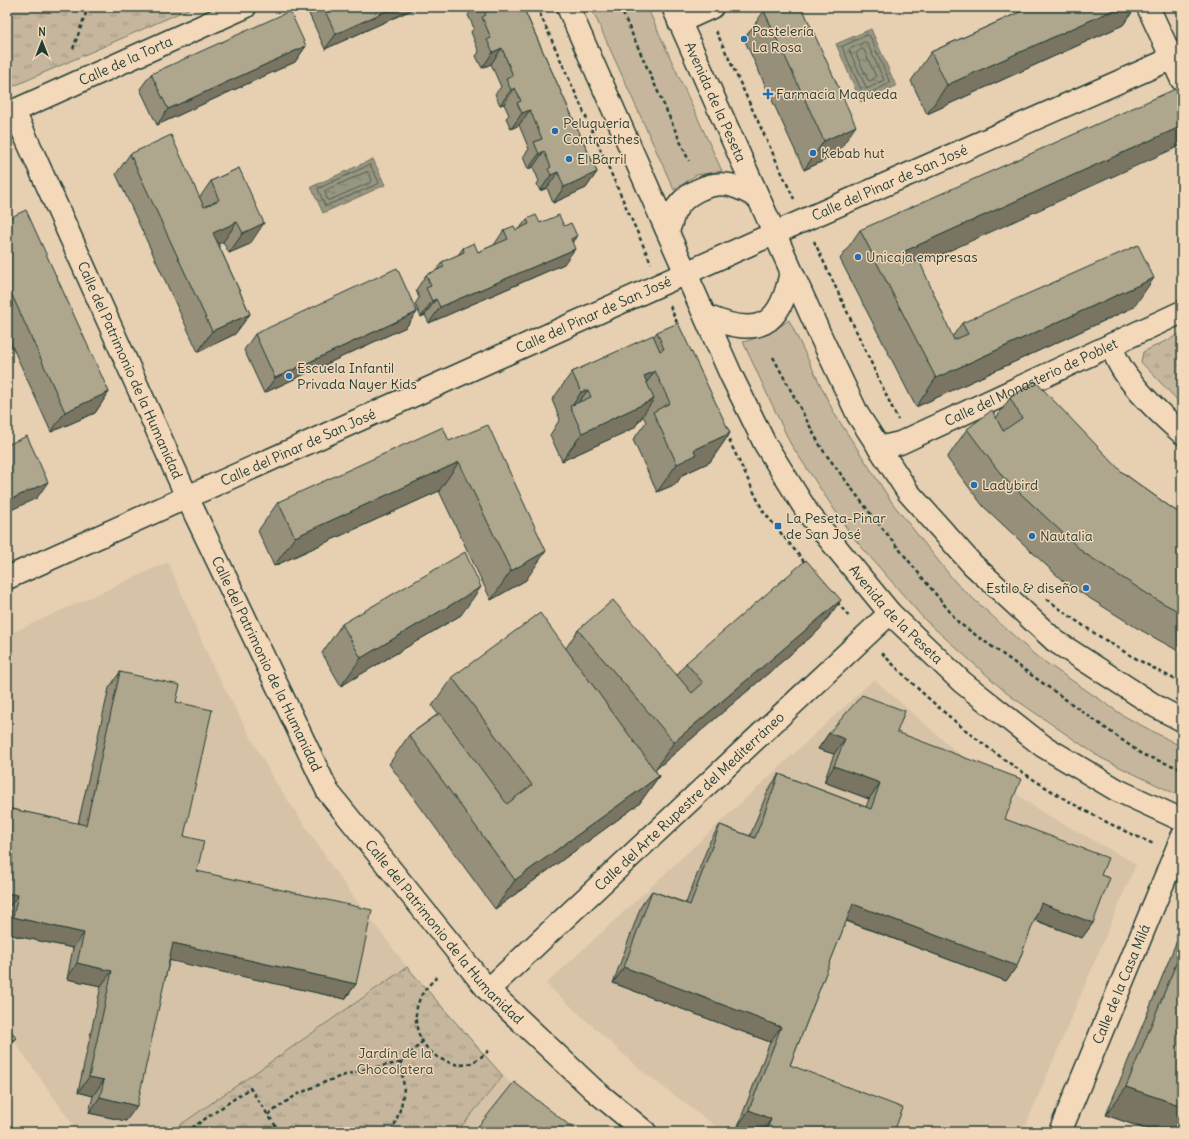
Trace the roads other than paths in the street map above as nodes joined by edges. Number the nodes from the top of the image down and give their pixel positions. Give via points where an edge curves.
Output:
1 (245, 7) edge
2 (568, 7) edge
3 (712, 7) edge
4 (1148, 7) edge
5 (676, 15) edge
6 (1176, 56) edge
7 (1182, 80) edge
8 (10, 113) edge
9 (758, 198) junction
10 (668, 231) junction
11 (775, 233) junction
12 (791, 271) junction
13 (688, 274) junction
14 (1182, 312) edge
15 (706, 316) junction
16 (1113, 344) junction
17 (1182, 433) edge
18 (879, 448) junction
19 (187, 497) junction
20 (7, 578) edge
21 (890, 613) junction
22 (1182, 720) edge
23 (1182, 820) edge
24 (1182, 837) edge
25 (488, 990) junction
26 (646, 1132) edge
27 (1060, 1132) edge

1 - 8 street, Calle de la Torta
2 - 10 street, Avenida de la Peseta
3 - 5 street
4 - 6 street
5 - 9 street, Avenida de la Peseta
6 - 7 street
6 - 11 street, Calle del Pinar de San José
8 - 19 street, Calle del Patrimonio de la Humanidad
9 - 10 street via 728,185 710,186 695,192 682,202 674,213
9 - 11 street, Avenida de la Peseta
10 - 13 street, Avenida de la Peseta
11 - 12 street, Avenida de la Peseta
11 - 13 street, Calle del Pinar de San José
12 - 15 street via 788,290 776,314 762,324 739,327
12 - 18 street, Avenida de la Peseta via 858,415
13 - 15 street, Avenida de la Peseta
13 - 19 street, Calle del Pinar de San José
14 - 16 street, Calle del Monasterio de Poblet
15 - 21 street, Avenida de la Peseta via 765,444 808,513
16 - 17 street via 1120,367 1152,404
16 - 18 street, Calle del Monasterio de Poblet via 900,444
18 - 22 street, Avenida de la Peseta via 908,492 972,564 1055,640 1157,707
19 - 20 street, Calle del Pinar de San José
19 - 25 street, Calle del Patrimonio de la Humanidad via 328,792
21 - 23 street, Avenida de la Peseta via 962,682 1043,746 1117,790
21 - 25 street, Calle del Arte Rupestre del Mediterráneo
24 - 27 street, Calle de la Casa Milá
25 - 26 street, Calle del Patrimonio de la Humanidad via 593,1089

